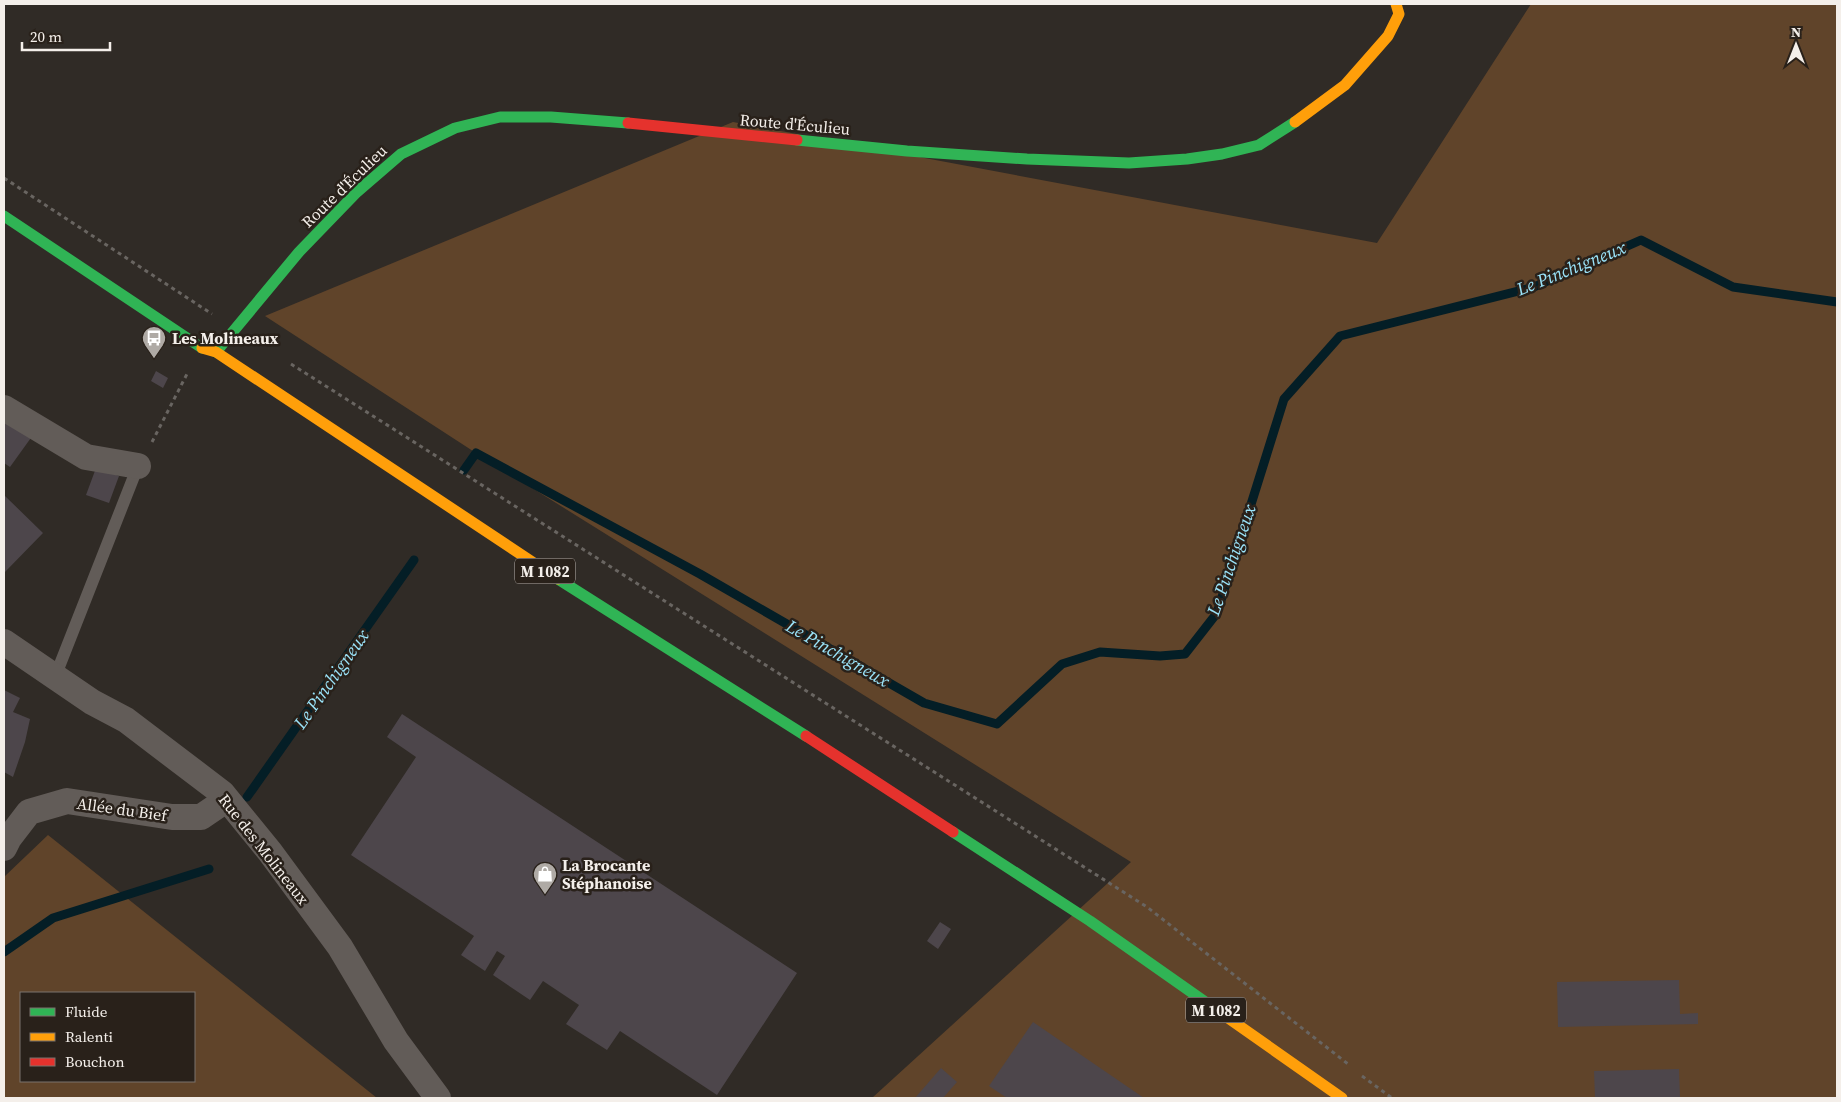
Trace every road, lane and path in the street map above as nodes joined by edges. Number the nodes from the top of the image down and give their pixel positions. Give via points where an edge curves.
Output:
1 (1396, 4) edge
2 (4, 178) edge
3 (4, 216) edge
4 (235, 329) junction
5 (200, 347) junction
6 (216, 352) junction
7 (285, 360) dead end
8 (4, 408) edge
9 (138, 466) junction
10 (4, 642) edge
11 (55, 677) junction
12 (226, 800) junction
13 (4, 848) edge
14 (1353, 1068) dead end
15 (1361, 1074) dead end
16 (438, 1098) edge
17 (1342, 1098) edge
18 (1392, 1098) edge

1 - 4 main road, Route d'Éculieu via 1399,14 1388,36 1345,85 1259,145 1196,158 1129,163 1027,159 907,151 551,117 500,117 455,128 401,154 357,192 299,252
2 - 4 path
3 - 5 main road, M 1082
4 - 6 main road, Route d'Éculieu
5 - 6 main road, M 1082
5 - 9 path
6 - 17 main road, M 1082 via 582,595 1090,921
7 - 14 path via 1147,907
8 - 9 street via 86,457
9 - 11 lane
10 - 11 street, Rue des Molineaux
11 - 12 street, Rue des Molineaux via 126,720 222,793
12 - 13 street, Allée du Bief via 201,817 172,817 67,801 29,812
12 - 16 street, Rue des Molineaux via 270,852 340,947 396,1041
15 - 18 path

